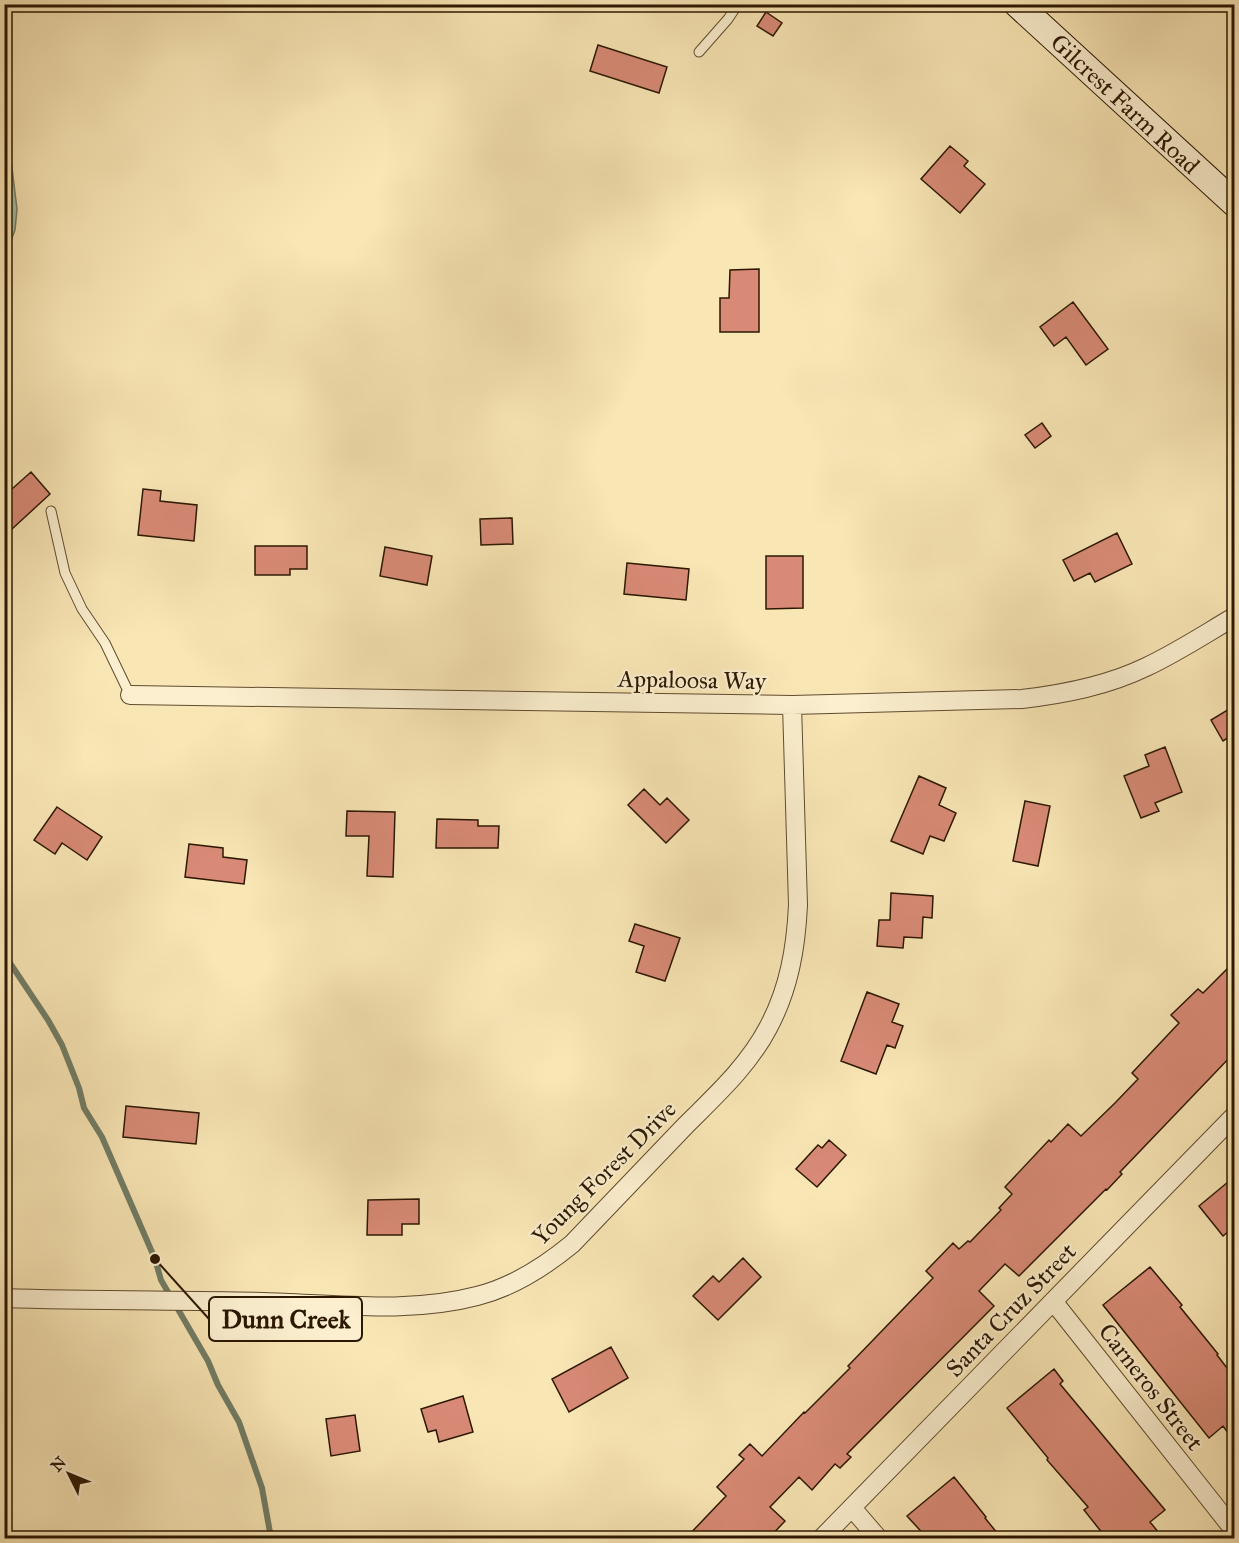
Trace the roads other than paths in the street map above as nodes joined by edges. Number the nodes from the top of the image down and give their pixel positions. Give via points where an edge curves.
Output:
1 (738, 4) edge
2 (1017, 4) edge
3 (699, 52) dead end
4 (1234, 203) edge
5 (51, 511) dead end
6 (1234, 617) edge
7 (130, 695) joint
8 (792, 705) junction
9 (1234, 1116) edge
10 (4, 1298) edge
11 (1053, 1301) junction
12 (853, 1509) junction
13 (1234, 1530) edge
14 (822, 1539) edge
15 (878, 1539) edge

1 - 3 lane
2 - 4 main road, Gilcrest Farm Road
5 - 7 lane via 64,573
6 - 8 street, Appaloosa Way via 1146,667 1092,687 1050,696
7 - 8 street, Appaloosa Way
8 - 10 street, Young Forest Drive via 796,937 791,968 768,1028 742,1068 572,1244 540,1269 477,1296 398,1306
9 - 11 street, Santa Cruz Street
11 - 12 street, Santa Cruz Street
11 - 13 street, Carneros Street
12 - 14 street, Santa Cruz Street
12 - 15 street

